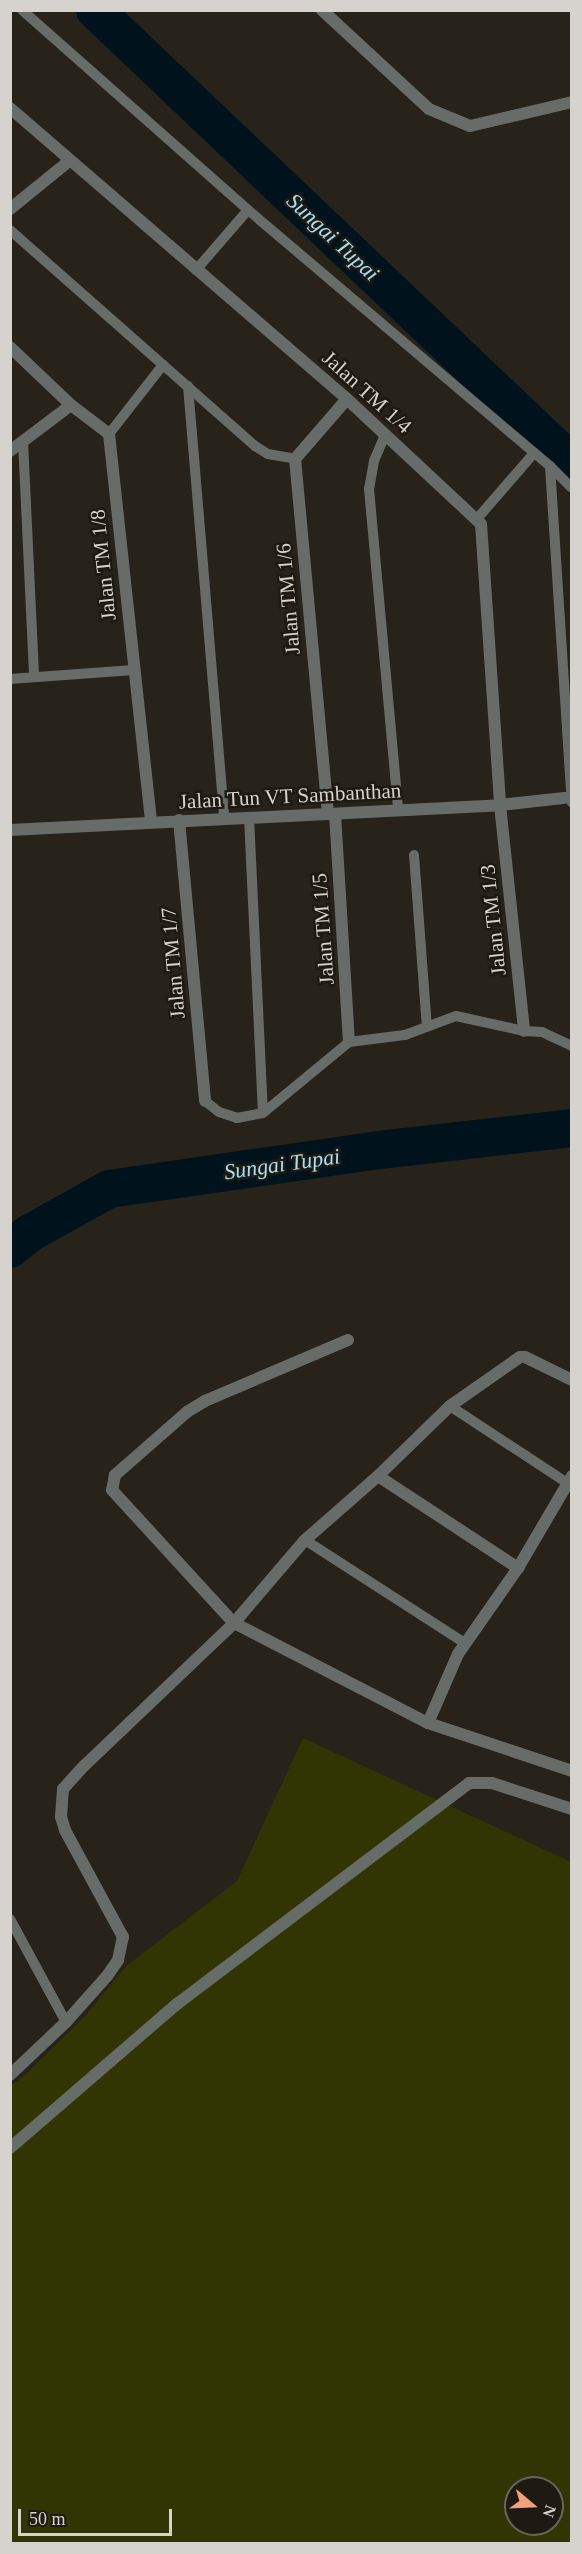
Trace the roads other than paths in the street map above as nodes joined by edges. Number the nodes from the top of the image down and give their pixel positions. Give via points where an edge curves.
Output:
1 (22, 10) edge
2 (322, 10) edge
3 (572, 102) edge
4 (10, 108) edge
5 (69, 161) junction
6 (10, 209) edge
7 (248, 210) junction
8 (10, 230) edge
9 (196, 270) junction
10 (10, 347) edge
11 (163, 365) junction
12 (188, 386) junction
13 (347, 399) junction
14 (71, 405) junction
15 (108, 434) junction
16 (385, 435) junction
17 (23, 441) junction
18 (10, 451) edge
19 (534, 453) junction
20 (295, 459) junction
21 (550, 466) junction
22 (572, 488) edge
23 (476, 520) junction
24 (134, 670) junction
25 (33, 677) junction
26 (10, 679) edge
27 (571, 797) edge
28 (572, 802) edge
29 (500, 805) junction
30 (398, 810) junction
31 (331, 814) junction
32 (249, 817) junction
33 (224, 819) junction
34 (179, 820) junction
35 (151, 822) junction
36 (10, 830) edge
37 (414, 855) dead end
38 (427, 1027) junction
39 (524, 1031) junction
40 (349, 1042) junction
41 (572, 1046) edge
42 (205, 1101) joint
43 (263, 1113) junction
44 (348, 1340) dead end
45 (572, 1380) edge
46 (450, 1406) junction
47 (378, 1476) junction
48 (569, 1479) edge
49 (304, 1540) junction
50 (518, 1568) junction
51 (234, 1623) junction
52 (465, 1643) junction
53 (428, 1723) junction
54 (572, 1771) edge
55 (572, 1809) edge
56 (10, 1919) edge
57 (66, 2022) junction
58 (10, 2074) edge
59 (10, 2148) edge

1 - 7 lane
2 - 3 street via 429,110 470,126
4 - 5 street, Jalan TM 1/4
5 - 6 street
5 - 9 street, Jalan TM 1/4
7 - 9 lane
7 - 19 lane
8 - 11 lane
9 - 13 street, Jalan TM 1/4
10 - 14 street
11 - 12 lane
11 - 15 lane
12 - 20 lane via 255,446 268,454
12 - 33 lane
13 - 16 street, Jalan TM 1/4
13 - 20 street
14 - 15 street
14 - 17 street
15 - 24 street, Jalan TM 1/8
16 - 23 street, Jalan TM 1/4
16 - 30 lane via 374,461 369,489
17 - 18 street
17 - 25 lane
19 - 21 lane
19 - 23 lane
20 - 31 street, Jalan TM 1/6
21 - 22 lane
21 - 27 lane
23 - 29 street via 481,524
24 - 25 lane
24 - 35 street, Jalan TM 1/8
25 - 26 lane
27 - 28 lane
27 - 29 street, Jalan Tun VT Sambanthan
29 - 30 street, Jalan Tun VT Sambanthan
29 - 39 street, Jalan TM 1/3
30 - 31 street, Jalan Tun VT Sambanthan
31 - 32 street, Jalan Tun VT Sambanthan
31 - 40 street, Jalan TM 1/5
32 - 33 street, Jalan Tun VT Sambanthan
32 - 43 lane
33 - 34 street, Jalan Tun VT Sambanthan
34 - 35 street, Jalan Tun VT Sambanthan
34 - 42 street, Jalan TM 1/7
35 - 36 street, Jalan Tun VT Sambanthan
37 - 38 lane
38 - 39 lane via 456,1016
38 - 40 lane via 405,1035
39 - 41 lane via 542,1032
40 - 43 lane
42 - 43 lane via 219,1112 237,1118
44 - 51 street via 205,1401 112,1482 112,1490
45 - 46 street via 520,1357
46 - 47 street
46 - 48 lane
47 - 49 street
47 - 50 street
48 - 50 street
49 - 51 street
49 - 52 lane
50 - 52 street
51 - 53 street
51 - 57 street via 63,1789 61,1816 65,1830 123,1937 118,1960
52 - 53 street
53 - 54 street
55 - 59 street via 492,1783 469,1783 177,2004
56 - 57 lane
57 - 58 street

